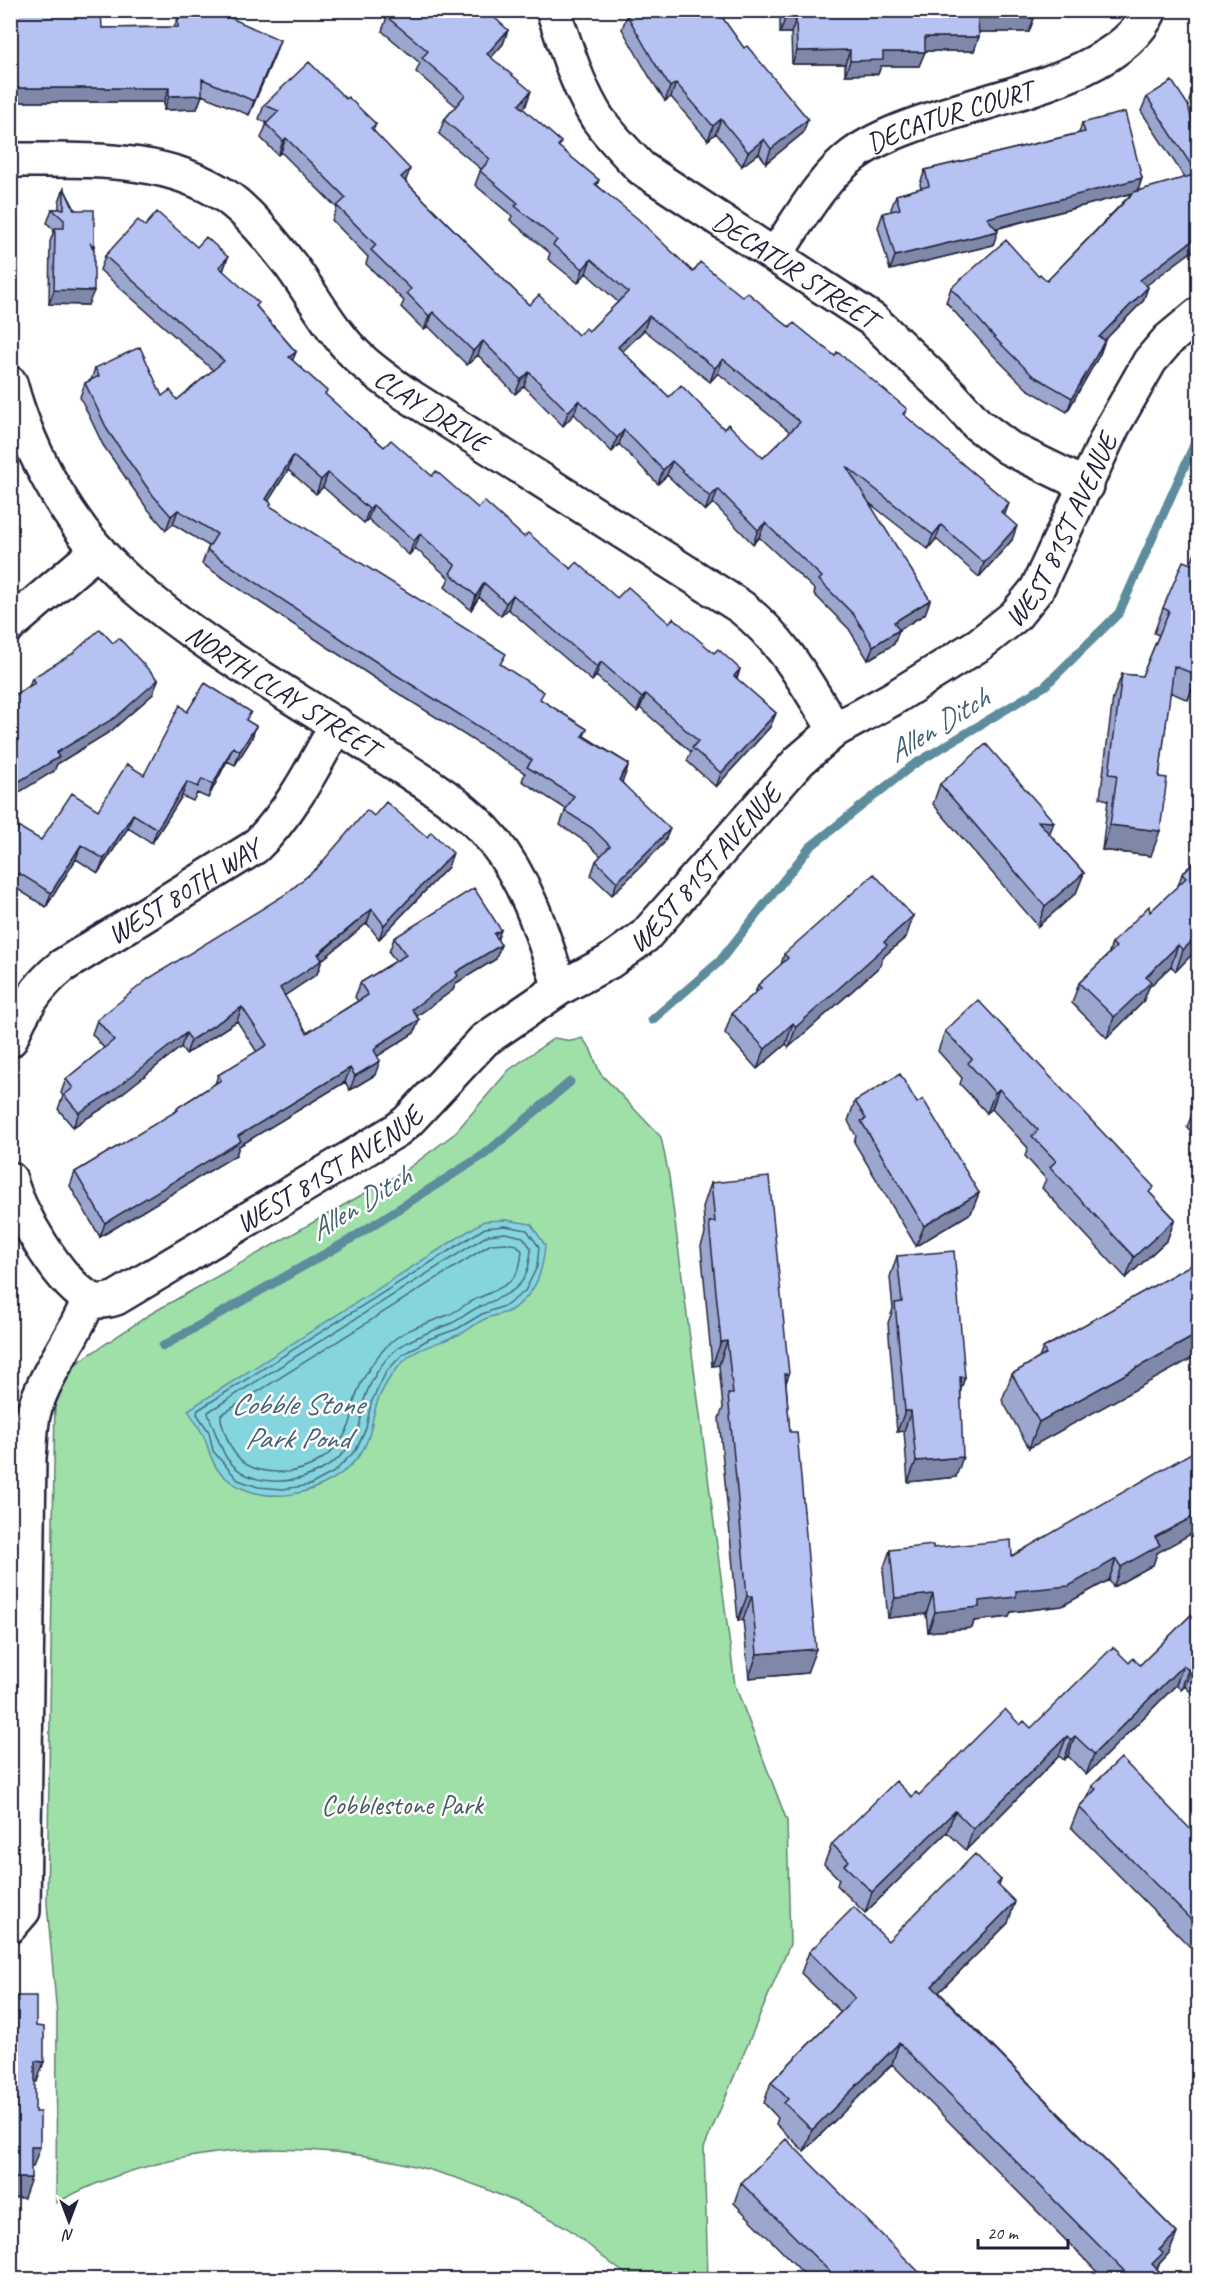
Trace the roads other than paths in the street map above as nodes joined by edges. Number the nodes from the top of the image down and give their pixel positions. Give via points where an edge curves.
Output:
1 (553, 10) edge
2 (1150, 10) edge
3 (10, 160) edge
4 (776, 255) junction
5 (1198, 315) edge
6 (10, 384) edge
7 (1087, 486) junction
8 (98, 550) junction
9 (10, 625) edge
10 (337, 724) junction
11 (835, 730) junction
12 (560, 988) junction
13 (10, 1040) edge
14 (10, 1179) edge
15 (89, 1299) junction
16 (19, 1621) edge
17 (11, 1926) edge

1 - 4 street, DECATUR STREET via 587,99 613,139 641,168
2 - 4 street, DECATUR COURT via 1131,36 1087,67 919,122 854,155 820,190
3 - 11 street, CLAY DRIVE via 154,167 208,186 228,198 291,266 356,356 406,394 741,607 767,628 788,654
4 - 7 street, DECATUR STREET via 888,332 977,424 1001,442
5 - 7 street, WEST 81ST AVENUE via 1150,361 1113,426
6 - 8 street, NORTH CLAY STREET via 37,455 63,502
7 - 11 street, WEST 81ST AVENUE via 1037,589 1016,616 980,644
8 - 9 street
8 - 10 street, NORTH CLAY STREET via 130,583 198,635
10 - 12 street, NORTH CLAY STREET via 430,786 492,839 536,912
10 - 13 street, WEST 80TH WAY via 297,797 255,847 62,966 37,990 19,1016
11 - 12 street, WEST 81ST AVENUE via 799,761 645,936 609,962
12 - 15 street, WEST 81ST AVENUE via 484,1040 397,1130 116,1298 104,1302
14 - 15 street via 43,1249
15 - 16 street via 48,1375 34,1413
16 - 17 street via 23,1911

